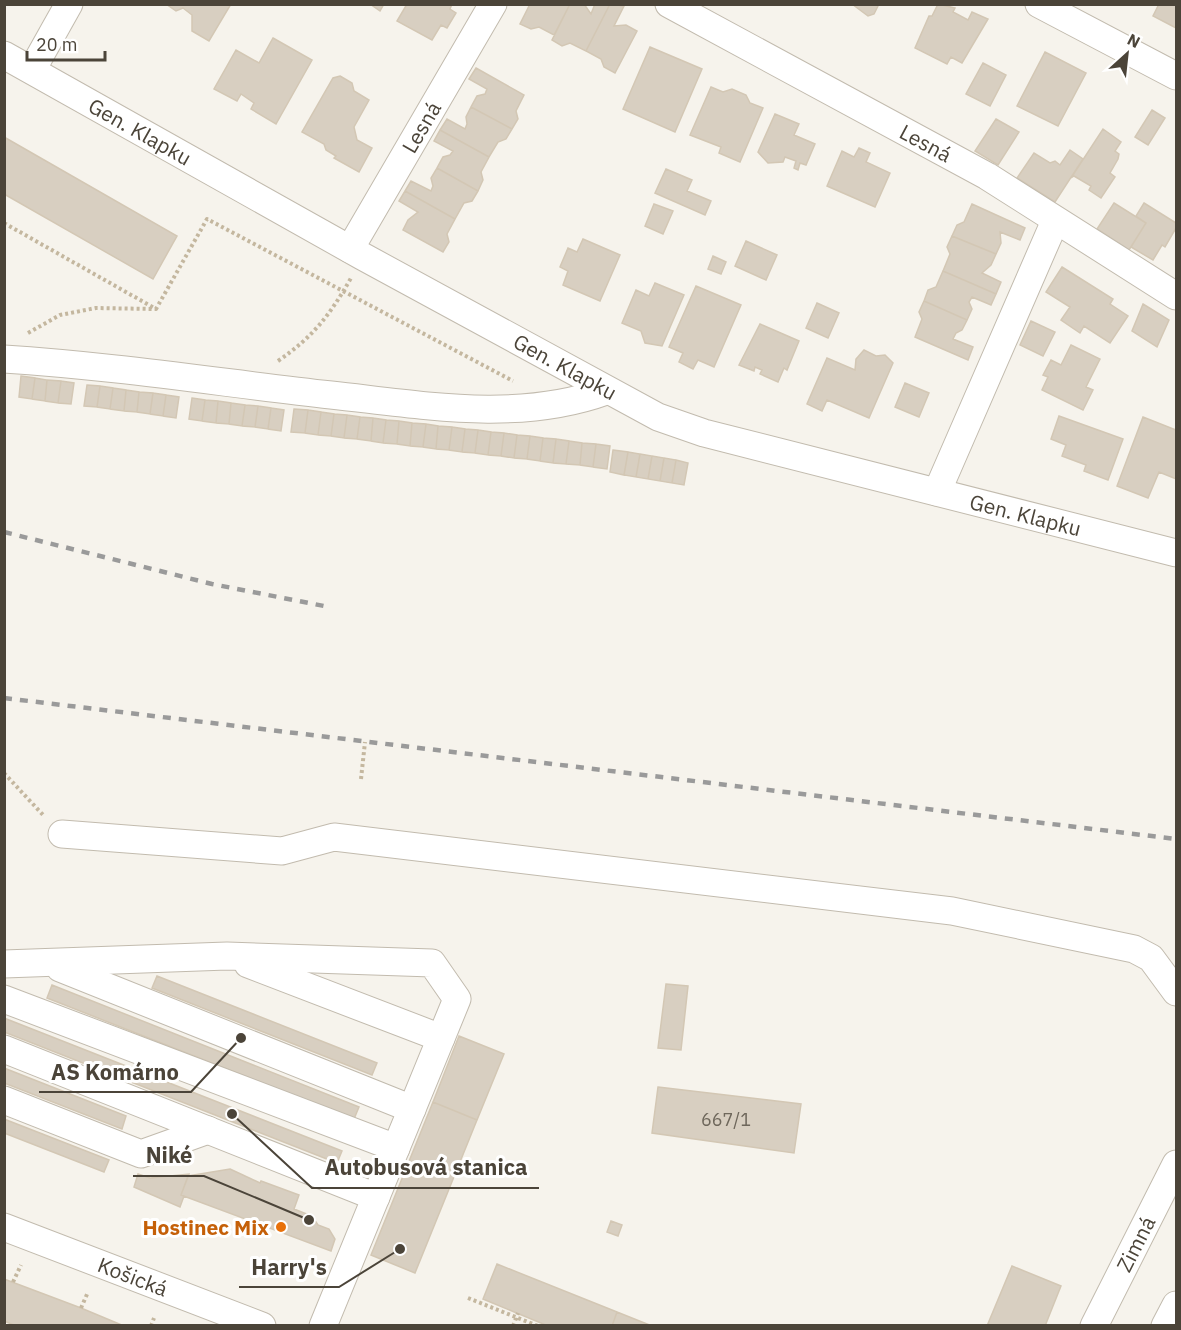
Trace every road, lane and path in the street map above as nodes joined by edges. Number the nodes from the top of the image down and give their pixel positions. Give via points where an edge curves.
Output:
1 (69, 4) edge
2 (493, 4) edge
3 (669, 4) edge
4 (1039, 4) edge
5 (4, 55) edge
6 (32, 70) junction
7 (1176, 76) edge
8 (1055, 221) junction
9 (4, 223) edge
10 (352, 261) junction
11 (344, 291) junction
12 (1176, 296) edge
13 (156, 309) junction
14 (24, 336) dead end
15 (4, 359) edge
16 (517, 383) dead end
17 (253, 386) junction
18 (606, 391) junction
19 (937, 492) junction
20 (1176, 553) edge
21 (364, 742) dead end
22 (4, 773) edge
23 (361, 779) dead end
24 (62, 834) joint
25 (227, 956) junction
26 (4, 964) edge
27 (50, 964) junction
28 (1176, 992) edge
29 (4, 999) edge
30 (441, 1038) junction
31 (4, 1049) edge
32 (4, 1100) edge
33 (412, 1109) junction
34 (208, 1130) junction
35 (396, 1148) junction
36 (1176, 1164) edge
37 (376, 1197) junction
38 (4, 1227) edge
39 (21, 1265) dead end
40 (13, 1282) dead end
41 (88, 1292) dead end
42 (468, 1298) dead end
43 (1176, 1305) edge
44 (81, 1308) dead end
45 (517, 1315) junction
46 (154, 1318) dead end
47 (151, 1326) edge
48 (262, 1326) edge
49 (323, 1326) edge
50 (513, 1326) edge
51 (538, 1326) edge
52 (1094, 1326) edge
53 (1165, 1326) edge

1 - 6 street
2 - 10 street, Lesná
3 - 8 street, Lesná via 987,176
4 - 7 street
5 - 6 street, Gen. Klapku
6 - 10 street, Gen. Klapku
8 - 12 street, Lesná
8 - 19 street
9 - 13 path
10 - 11 path
10 - 18 street, Gen. Klapku
11 - 13 path via 207,219
11 - 16 path
11 - 17 path via 328,318 309,338 259,375
13 - 14 path via 96,308 60,315
15 - 17 street
17 - 18 street via 466,410 544,406 579,401
18 - 19 street, Gen. Klapku via 658,417 704,433
19 - 20 street, Gen. Klapku
21 - 23 path
22 - 24 path
24 - 28 street via 282,851 334,837 952,911 1134,949 1151,958
25 - 27 street
25 - 30 street
25 - 30 street via 432,963 457,999
26 - 27 street
27 - 33 street
29 - 35 street
30 - 33 street
31 - 34 street
32 - 34 street via 141,1154
33 - 35 street
34 - 37 street
35 - 37 street
36 - 52 street, Zimná
37 - 49 street
38 - 48 street, Košická
39 - 40 path
41 - 44 path
42 - 45 path
43 - 53 street
45 - 50 path
45 - 51 path
46 - 47 path

